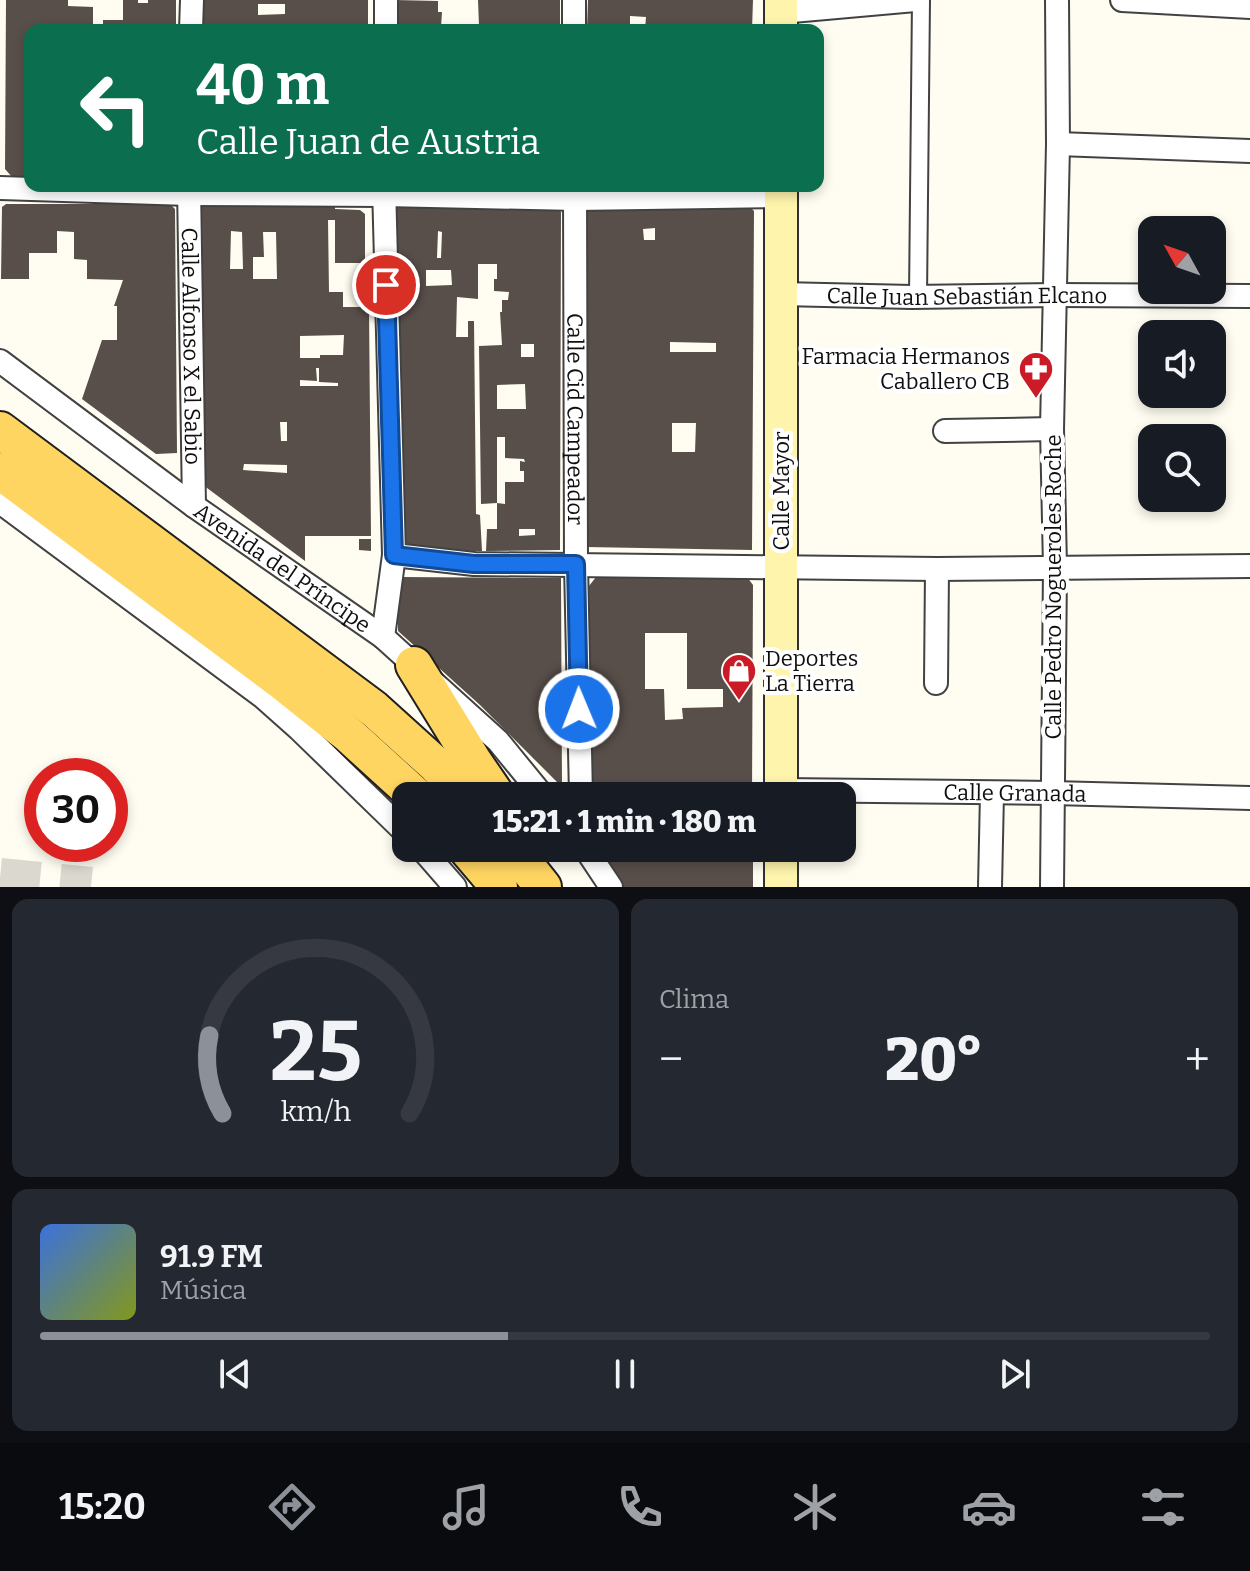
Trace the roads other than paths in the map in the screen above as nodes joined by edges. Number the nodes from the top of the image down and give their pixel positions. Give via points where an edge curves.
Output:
1 (192, 0) edge
2 (386, 0) edge
3 (574, 0) edge
4 (915, 0) edge
5 (921, 0) edge
6 (1057, 0) edge
7 (1122, 0) edge
8 (1250, 7) edge
9 (781, 14) edge
10 (191, 24) edge
11 (386, 24) edge
12 (574, 24) edge
13 (1058, 144) junction
14 (1250, 151) edge
15 (0, 188) edge
16 (24, 188) edge
17 (189, 192) edge
18 (384, 192) edge
19 (512, 192) edge
20 (678, 192) edge
21 (781, 192) edge
22 (576, 193) edge
23 (781, 294) junction
24 (1056, 295) junction
25 (1250, 296) edge
26 (918, 297) junction
27 (0, 361) edge
28 (1052, 429) junction
29 (0, 430) edge
30 (945, 431) dead end
31 (0, 471) edge
32 (0, 502) edge
33 (194, 506) junction
34 (394, 555) junction
35 (576, 564) junction
36 (781, 566) junction
37 (1250, 566) edge
38 (1055, 567) junction
39 (937, 569) junction
40 (383, 637) junction
41 (414, 665) junction
42 (936, 683) dead end
43 (401, 782) edge
44 (452, 782) edge
45 (487, 782) edge
46 (532, 782) edge
47 (581, 782) edge
48 (781, 782) edge
49 (856, 793) edge
50 (992, 793) junction
51 (1052, 793) junction
52 (1250, 798) edge
53 (392, 819) edge
54 (433, 862) edge
55 (594, 862) edge
56 (781, 862) edge
57 (455, 887) edge
58 (611, 887) edge
59 (781, 887) edge
60 (990, 887) edge
61 (1052, 887) edge

1 - 10 street
2 - 11 street
3 - 12 street
4 - 9 street
5 - 26 street
6 - 13 street, Calle Pedro Nogueroles Roche
7 - 8 street
13 - 14 street
13 - 24 street, Calle Pedro Nogueroles Roche
15 - 16 street
17 - 33 street, Calle Alfonso X el Sabio
18 - 34 street
19 - 22 street
20 - 22 street
21 - 23 main road, Calle Mayor
22 - 35 street, Calle Cid Campeador
23 - 26 street, Calle Juan Sebastián Elcano
23 - 36 main road, Calle Mayor
24 - 25 street, Calle Juan Sebastián Elcano
24 - 26 street, Calle Juan Sebastián Elcano
24 - 28 street, Calle Pedro Nogueroles Roche
27 - 33 street, Avenida del Príncipe
28 - 30 street
28 - 38 street, Calle Pedro Nogueroles Roche
29 - 44 main road via 374,709
31 - 43 main road via 280,680
32 - 53 street via 263,697
33 - 40 street, Avenida del Príncipe
34 - 35 street via 474,564
34 - 40 street
35 - 36 street
35 - 47 street, Calle Cid Campeador
36 - 39 street
36 - 48 main road, Calle Mayor
37 - 38 street
38 - 39 street
38 - 51 street, Calle Pedro Nogueroles Roche
39 - 42 street
40 - 41 street, Avenida del Príncipe
41 - 45 main road
41 - 46 street, Avenida del Príncipe via 498,741
49 - 50 street, Calle Granada
50 - 51 street, Calle Granada
50 - 60 street
51 - 52 street, Calle Granada
51 - 61 street, Calle Pedro Nogueroles Roche
54 - 57 street
55 - 58 street
56 - 59 main road

